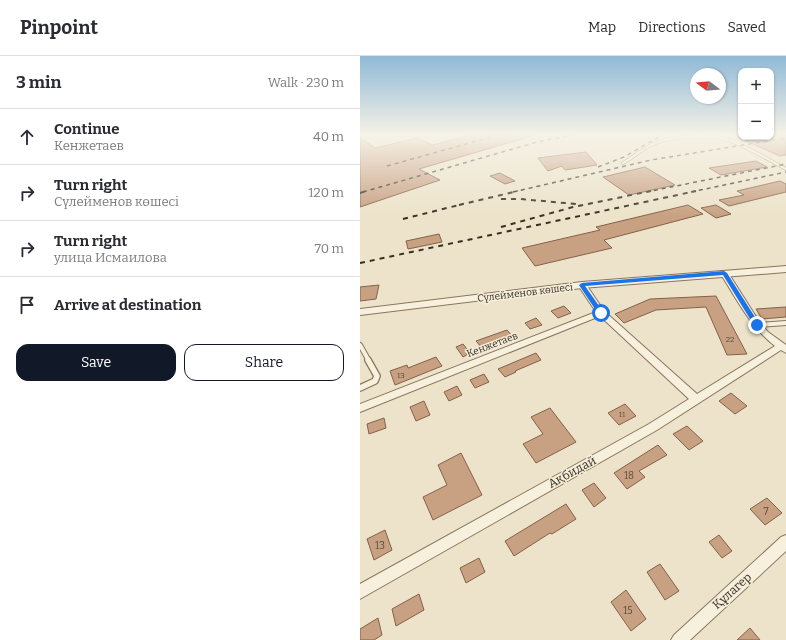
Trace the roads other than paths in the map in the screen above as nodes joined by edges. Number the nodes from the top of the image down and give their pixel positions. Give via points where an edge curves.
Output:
1 (626, 161) edge
2 (771, 161) edge
3 (623, 163) dead end
4 (786, 169) edge
5 (786, 269) edge
6 (724, 273) junction
7 (582, 285) junction
8 (360, 312) edge
9 (601, 313) junction
10 (786, 323) edge
11 (757, 325) junction
12 (360, 345) edge
13 (783, 348) edge
14 (360, 388) edge
15 (696, 399) junction
16 (360, 408) edge
17 (786, 542) edge
18 (360, 592) edge
19 (679, 640) edge

1 - 3 lane
2 - 4 lane
5 - 6 street, Сүлейменов көшесі
6 - 7 street, Сүлейменов көшесі
6 - 11 street
7 - 8 street, Сүлейменов көшесі
7 - 9 street
9 - 15 street
9 - 16 street, Кенжетаев
10 - 11 lane
11 - 13 street
12 - 14 lane via 377,376 375,381
13 - 15 street, Ақбидай
15 - 18 street, Ақбидай via 646,431
17 - 19 street, Құлагер

